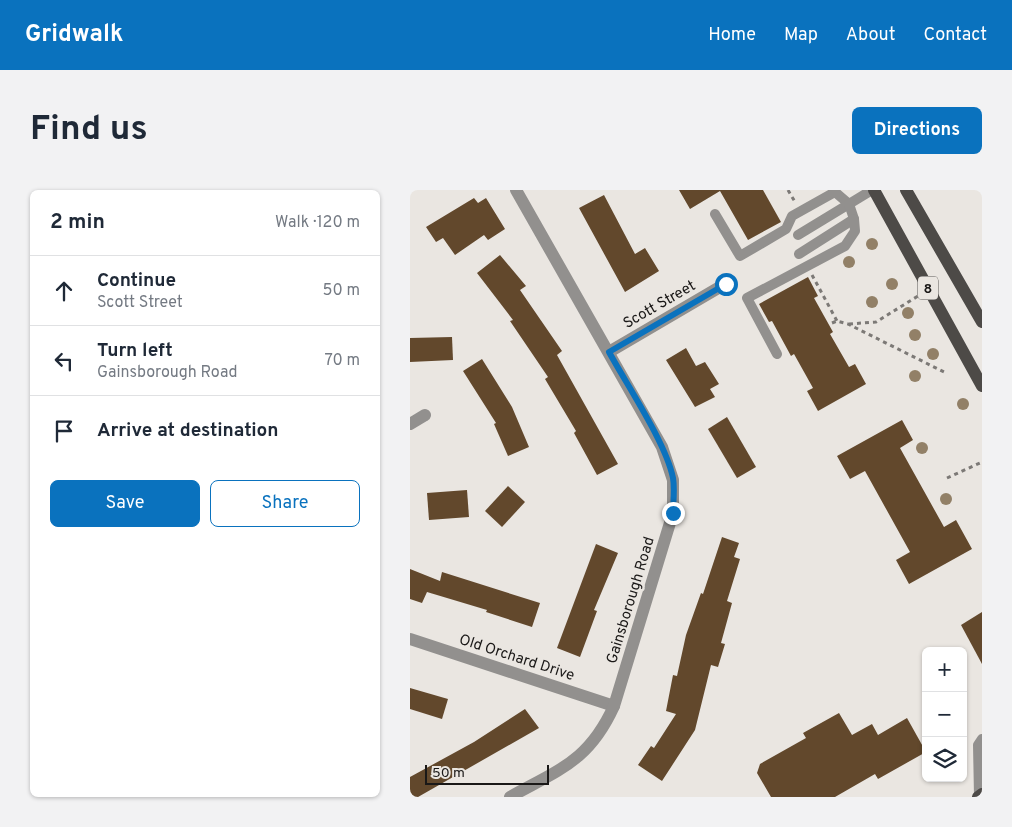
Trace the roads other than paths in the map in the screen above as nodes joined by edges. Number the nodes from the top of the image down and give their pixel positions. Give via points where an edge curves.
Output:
1 (516, 190) edge
2 (873, 190) edge
3 (906, 190) edge
4 (849, 204) junction
5 (716, 214) dead end
6 (854, 219) junction
7 (798, 235) dead end
8 (798, 254) dead end
9 (726, 284) dead end
10 (982, 322) edge
11 (609, 352) junction
12 (777, 354) dead end
13 (982, 386) edge
14 (425, 415) dead end
15 (410, 424) edge
16 (410, 639) edge
17 (614, 706) junction
18 (982, 738) edge
19 (980, 796) edge
20 (510, 797) edge

1 - 11 street, Gainsborough Road
2 - 4 lane
2 - 13 main road, 8
3 - 10 main road, 8
4 - 5 lane via 835,192 792,216 786,229 740,256
4 - 6 lane
4 - 7 lane
6 - 8 lane
6 - 12 lane via 854,231 846,246 747,298
9 - 11 street, Scott Street
11 - 17 street, Gainsborough Road via 662,447 673,480 672,522
14 - 15 street
16 - 17 street, Old Orchard Drive
17 - 20 street, Gainsborough Road via 597,739 575,761
18 - 19 lane via 978,745

